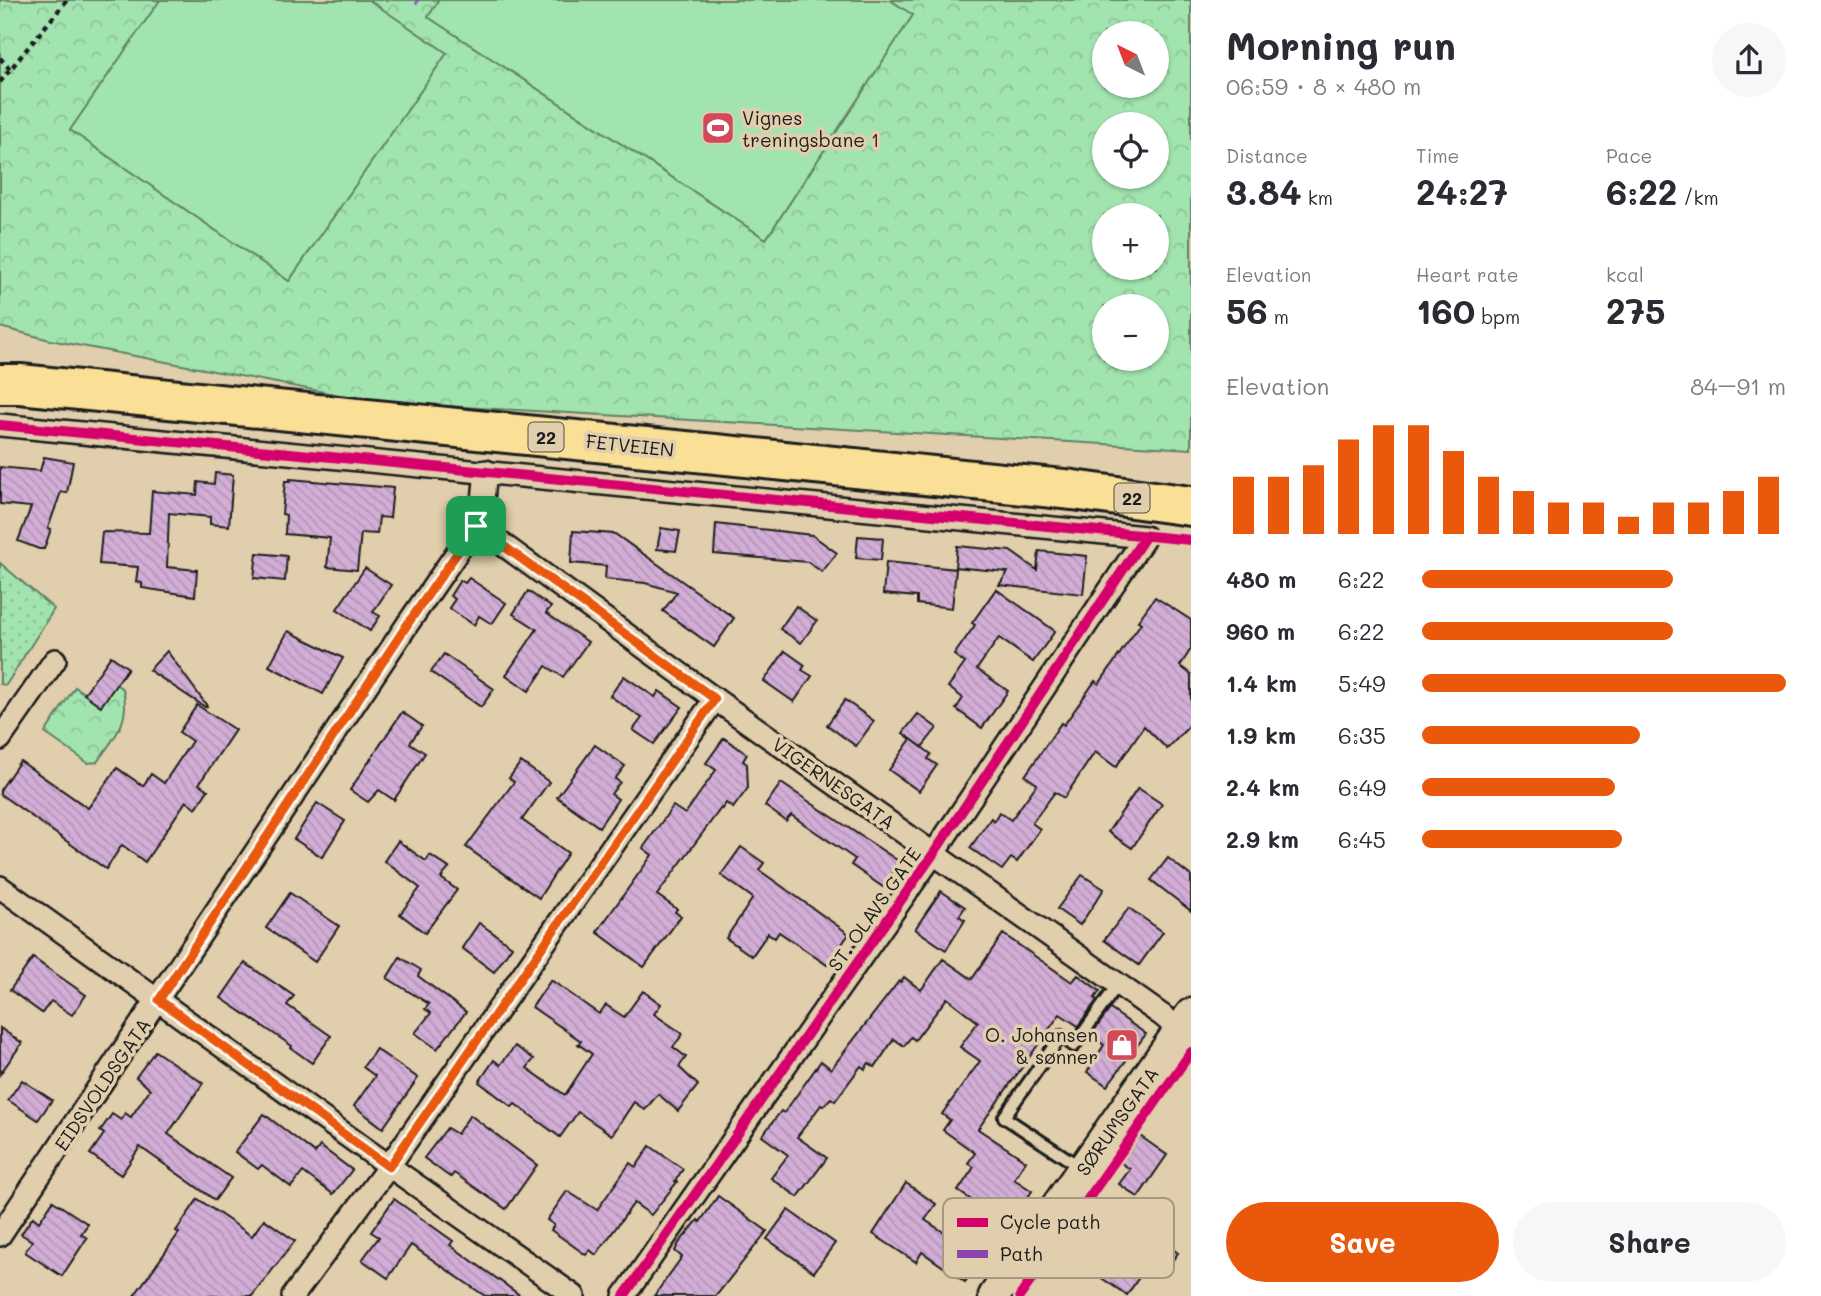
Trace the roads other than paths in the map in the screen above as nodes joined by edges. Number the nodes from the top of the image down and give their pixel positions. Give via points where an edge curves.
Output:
1 (7, 382) edge
2 (0, 425) edge
3 (486, 471) junction
4 (1073, 490) junction
5 (1191, 492) edge
6 (1191, 506) edge
7 (476, 526) junction
8 (55, 660) dead end
9 (715, 699) junction
10 (0, 738) edge
11 (934, 853) junction
12 (0, 887) edge
13 (1118, 984) junction
14 (159, 1000) junction
15 (1187, 1028) edge
16 (389, 1167) junction
17 (1083, 1169) junction
18 (1063, 1198) edge
19 (0, 1235) edge
20 (1007, 1278) edge
21 (293, 1296) edge
22 (574, 1296) edge
23 (624, 1296) edge
24 (994, 1296) edge

1 - 4 highway, FETVEIEN / 22
2 - 3 street
3 - 7 street, EIDSVOLDSGATA
3 - 11 street, ST. OLAVS GATE via 1145,537
4 - 5 highway, FETVEIEN / 22
4 - 6 highway, FETVEIEN / 22
7 - 9 street, VIGERNESGATA
7 - 14 street, EIDSVOLDSGATA
8 - 10 street
9 - 11 street, VIGERNESGATA
9 - 16 street
11 - 13 street, VIGERNESGATA
11 - 23 street, ST. OLAVS GATE
12 - 14 street
13 - 15 street, VIGERNESGATA
13 - 17 lane via 1074,1046 1061,1037 1004,1117
14 - 16 street
14 - 19 street, EIDSVOLDSGATA
15 - 17 main road, SØRUMSGATA
16 - 21 street
16 - 22 street
17 - 18 main road, SØRUMSGATA
20 - 24 main road, SØRUMSGATA

